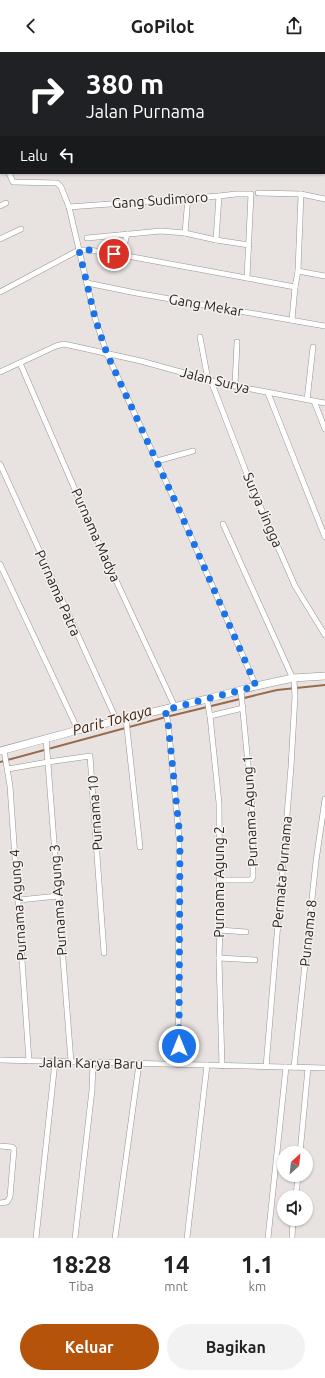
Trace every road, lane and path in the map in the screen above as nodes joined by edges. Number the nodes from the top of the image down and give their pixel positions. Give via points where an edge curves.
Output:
1 (9, 174) edge
2 (258, 193) dead end
3 (301, 194) junction
4 (220, 196) junction
5 (188, 197) junction
6 (325, 199) edge
7 (6, 203) dead end
8 (0, 206) edge
9 (69, 207) junction
10 (21, 230) dead end
11 (185, 233) junction
12 (127, 234) junction
13 (88, 238) dead end
14 (0, 239) edge
15 (216, 240) junction
16 (249, 245) junction
17 (79, 250) junction
18 (122, 255) junction
19 (298, 271) junction
20 (325, 276) edge
21 (247, 278) junction
22 (87, 284) junction
23 (295, 288) junction
24 (0, 292) edge
25 (292, 320) junction
26 (325, 326) edge
27 (200, 337) dead end
28 (237, 342) dead end
29 (313, 347) dead end
30 (107, 354) junction
31 (20, 363) junction
32 (0, 372) edge
33 (209, 380) junction
34 (235, 385) junction
35 (268, 393) junction
36 (307, 400) junction
37 (314, 402) junction
38 (325, 403) edge
39 (325, 429) edge
40 (193, 451) dead end
41 (157, 461) junction
42 (0, 464) edge
43 (223, 524) dead end
44 (325, 537) edge
45 (0, 564) edge
46 (325, 635) edge
47 (325, 676) edge
48 (293, 680) junction
49 (256, 686) junction
50 (241, 693) junction
51 (208, 702) junction
52 (243, 706) junction
53 (175, 707) junction
54 (166, 712) junction
55 (210, 714) junction
56 (117, 721) junction
57 (127, 722) junction
58 (78, 730) junction
59 (46, 741) junction
60 (3, 751) edge
61 (48, 762) junction
62 (7, 766) junction
63 (325, 799) edge
64 (140, 847) dead end
65 (219, 880) junction
66 (58, 896) junction
67 (19, 900) junction
68 (220, 930) junction
69 (246, 932) dead end
70 (104, 953) dead end
71 (219, 958) junction
72 (255, 960) dead end
73 (0, 1060) edge
74 (29, 1061) junction
75 (55, 1062) junction
76 (71, 1062) junction
77 (93, 1063) junction
78 (139, 1064) junction
79 (178, 1065) junction
80 (207, 1065) junction
81 (222, 1066) junction
82 (266, 1066) junction
83 (286, 1067) junction
84 (294, 1067) junction
85 (308, 1068) junction
86 (325, 1068) edge
87 (0, 1146) edge
88 (301, 1146) edge
89 (0, 1203) edge
90 (293, 1226) edge
91 (36, 1238) edge
92 (75, 1238) edge
93 (115, 1238) edge
94 (187, 1238) edge
95 (268, 1238) edge
96 (292, 1238) edge

1 - 9 street via 14,183 58,183
2 - 3 street
3 - 6 street
3 - 19 street
4 - 5 street, Gang Sudimoro
4 - 15 street
4 - 16 street, Gang Sudimoro via 251,194
5 - 9 street, Gang Sudimoro
5 - 11 street
7 - 8 street
9 - 17 street
10 - 14 street
11 - 12 street via 157,231
11 - 15 street
12 - 13 street
12 - 18 street
15 - 16 street
16 - 21 street
17 - 18 street
17 - 22 street
17 - 24 street
18 - 21 street
19 - 20 street
19 - 23 street
21 - 23 street
22 - 25 street, Gang Mekar
22 - 30 street
23 - 25 street
25 - 26 street, Gang Mekar
27 - 33 street, Surya Jingga
28 - 34 street
29 - 36 street
30 - 31 street, Jalan Surya via 64,344
30 - 33 street, Jalan Surya
30 - 41 street
31 - 32 street, Jalan Surya
31 - 53 street, Purnama Madya via 93,531
33 - 34 street, Jalan Surya
33 - 46 street, Surya Jingga via 295,586
34 - 35 street, Jalan Surya
35 - 36 street, Jalan Surya
35 - 44 street
36 - 37 street, Jalan Surya
37 - 38 street, Jalan Surya
37 - 39 street
40 - 41 street
41 - 49 street
42 - 56 street, Purnama Patra
43 - 48 street
45 - 58 street
47 - 48 street
48 - 49 street
48 - 82 street, Permata Purnama via 295,696 290,774
49 - 50 street
50 - 51 street
50 - 52 street, Purnama Agung 1
51 - 53 street
51 - 55 street, Purnama Agung 2
52 - 55 street
52 - 65 street, Purnama Agung 1 via 252,806 253,879
53 - 54 street
54 - 57 street
54 - 79 street via 180,838
55 - 65 street, Purnama Agung 2 via 219,803
56 - 57 street
56 - 58 street
57 - 64 street
58 - 59 street
59 - 60 street
59 - 61 street, Purnama Agung 3
60 - 62 street, Purnama Agung 4
61 - 62 street, Purnama 10
61 - 66 street, Purnama Agung 3
61 - 70 street, Purnama 10 via 91,757
62 - 67 street, Purnama Agung 4
63 - 84 street, Purnama 8
65 - 68 street, Purnama Agung 2
66 - 67 street
66 - 76 street, Purnama Agung 3
67 - 74 street, Purnama Agung 4
68 - 69 street
68 - 71 street, Purnama Agung 2
71 - 72 street
71 - 81 street, Purnama Agung 2
73 - 74 street, Jalan Karya Baru
74 - 75 street, Jalan Karya Baru
75 - 76 street, Jalan Karya Baru
75 - 91 street
76 - 77 street, Jalan Karya Baru
77 - 78 street, Jalan Karya Baru
77 - 92 street
78 - 79 street, Jalan Karya Baru
78 - 93 street
79 - 80 street, Jalan Karya Baru
80 - 81 street, Jalan Karya Baru
80 - 94 street
81 - 82 street, Jalan Karya Baru
82 - 83 street, Jalan Karya Baru
83 - 84 street, Jalan Karya Baru
83 - 95 street
84 - 85 street, Jalan Karya Baru
85 - 86 street, Jalan Karya Baru
85 - 88 street
87 - 89 street via 14,1149 10,1197 7,1202
90 - 96 street

